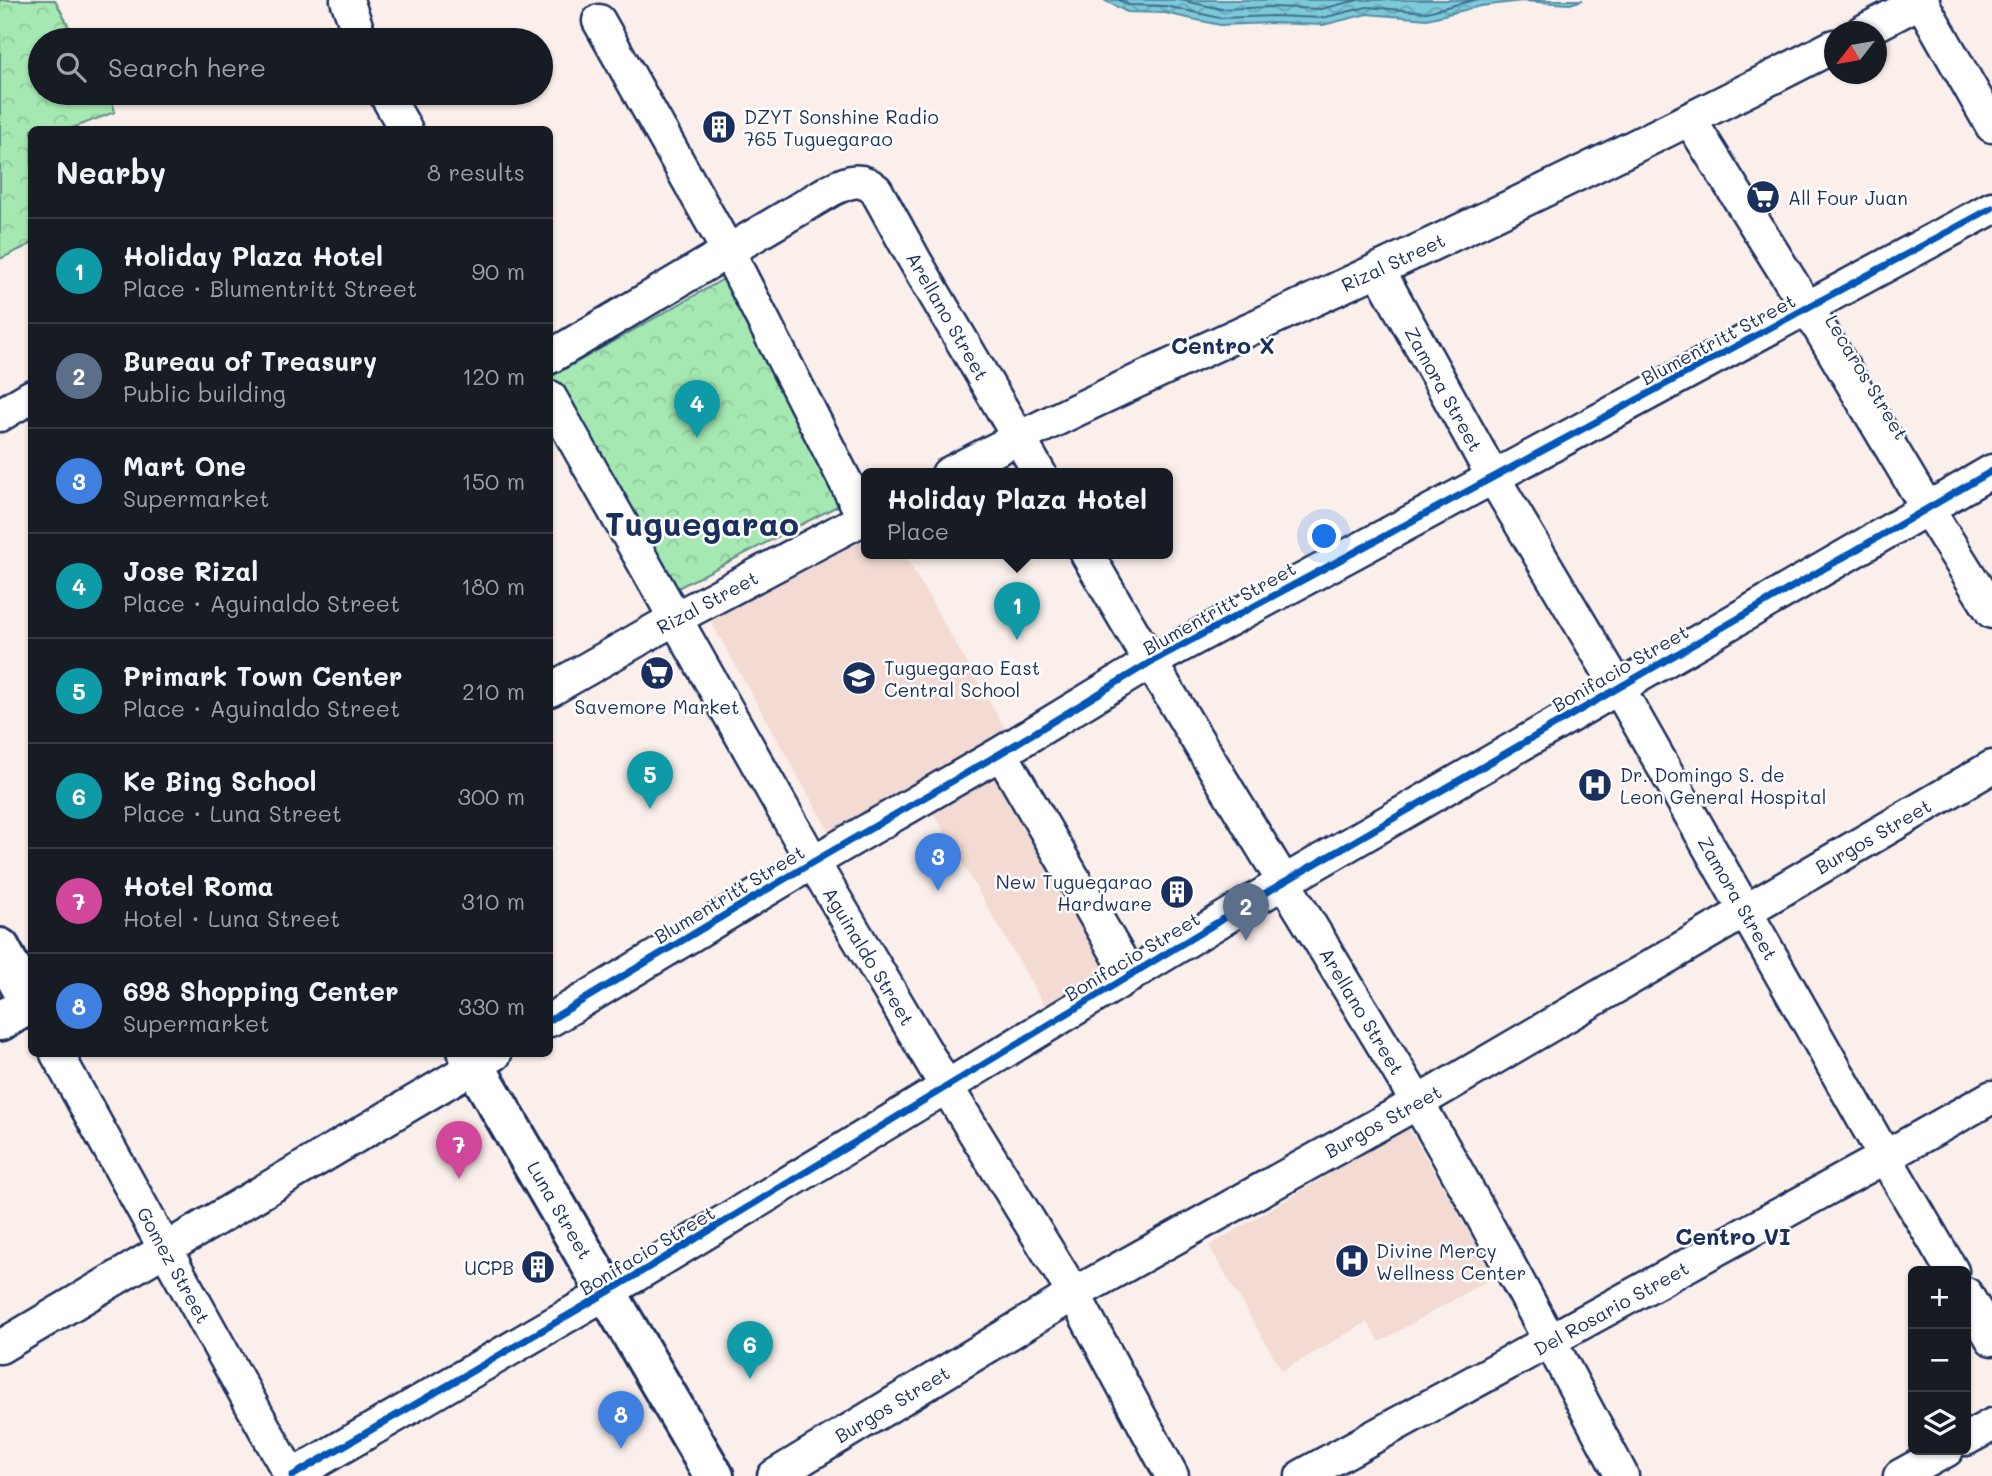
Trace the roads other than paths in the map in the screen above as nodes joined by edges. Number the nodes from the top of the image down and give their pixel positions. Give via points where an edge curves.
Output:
1 (347, 0) edge
2 (1922, 0) edge
3 (599, 20) dead end
4 (1883, 21) edge
5 (357, 28) edge
6 (1824, 52) edge
7 (392, 105) edge
8 (1690, 120) junction
9 (404, 126) edge
10 (1992, 126) edge
11 (1992, 208) edge
12 (728, 251) junction
13 (1378, 269) junction
14 (1808, 309) junction
15 (553, 355) edge
16 (28, 398) edge
17 (553, 402) edge
18 (0, 415) edge
19 (1019, 437) junction
20 (960, 468) edge
21 (1037, 468) edge
22 (1992, 471) edge
23 (1493, 477) junction
24 (1927, 508) junction
25 (861, 509) edge
26 (861, 519) edge
27 (1090, 559) edge
28 (1992, 612) edge
29 (676, 618) junction
30 (1149, 663) junction
31 (553, 688) edge
32 (1618, 688) junction
33 (1001, 753) junction
34 (1992, 767) edge
35 (813, 862) junction
36 (1284, 882) junction
37 (1745, 911) junction
38 (0, 948) edge
39 (1130, 976) junction
40 (23, 1008) edge
41 (553, 1018) edge
42 (59, 1057) edge
43 (479, 1057) edge
44 (946, 1086) junction
45 (1992, 1097) edge
46 (1417, 1102) junction
47 (1885, 1157) junction
48 (164, 1248) junction
49 (1949, 1266) edge
50 (608, 1292) junction
51 (1074, 1294) junction
52 (1971, 1303) edge
53 (1992, 1339) edge
54 (1551, 1341) junction
55 (0, 1348) edge
56 (1992, 1425) edge
57 (1971, 1436) edge
58 (1938, 1455) edge
59 (292, 1476) edge
60 (714, 1476) edge
61 (774, 1476) edge
62 (1172, 1476) edge
63 (1302, 1476) edge
64 (1622, 1476) edge
65 (1900, 1476) edge

1 - 5 street
2 - 4 street
2 - 10 street
3 - 12 street
6 - 8 street, Rizal Street
7 - 9 street
8 - 13 street, Rizal Street
8 - 14 street, Lecaros Street
11 - 14 street, Blumentritt Street
12 - 15 street
12 - 19 street, Arellano Street via 843,184 862,181 876,190
12 - 25 street
13 - 19 street, Rizal Street
13 - 23 street, Zamora Street
14 - 23 street, Blumentritt Street
14 - 24 street, Lecaros Street
16 - 18 street
17 - 29 street, Aguinaldo Street
19 - 20 street, Rizal Street
19 - 21 street, Arellano Street
22 - 24 street, Bonifacio Street
23 - 30 street, Blumentritt Street
23 - 32 street, Zamora Street
24 - 28 street, Lecaros Street
24 - 32 street, Bonifacio Street
26 - 29 street, Rizal Street
27 - 30 street, Arellano Street
29 - 31 street, Rizal Street
29 - 35 street, Aguinaldo Street
30 - 33 street, Blumentritt Street
30 - 36 street, Arellano Street
32 - 36 street, Bonifacio Street
32 - 37 street, Zamora Street
33 - 35 street, Blumentritt Street
33 - 39 street
34 - 37 street, Burgos Street
35 - 41 street, Blumentritt Street
35 - 44 street, Aguinaldo Street
36 - 39 street, Bonifacio Street
36 - 46 street, Arellano Street
37 - 46 street, Burgos Street
37 - 47 street, Zamora Street
38 - 40 main road
39 - 44 street, Bonifacio Street
42 - 48 street, Gomez Street
43 - 48 street
43 - 50 main road, Luna Street
44 - 50 street, Bonifacio Street
44 - 51 street, Aguinaldo Street
45 - 47 street, Del Rosario Street
46 - 51 street, Burgos Street
46 - 54 street, Arellano Street
47 - 49 street, Zamora Street
47 - 54 street, Del Rosario Street
48 - 55 street
48 - 59 street, Gomez Street
50 - 59 street, Bonifacio Street
50 - 60 main road, Luna Street
51 - 61 street, Burgos Street
51 - 62 street, Aguinaldo Street
52 - 53 street
54 - 63 street, Del Rosario Street
54 - 64 street, Arellano Street
56 - 57 street
58 - 65 street

